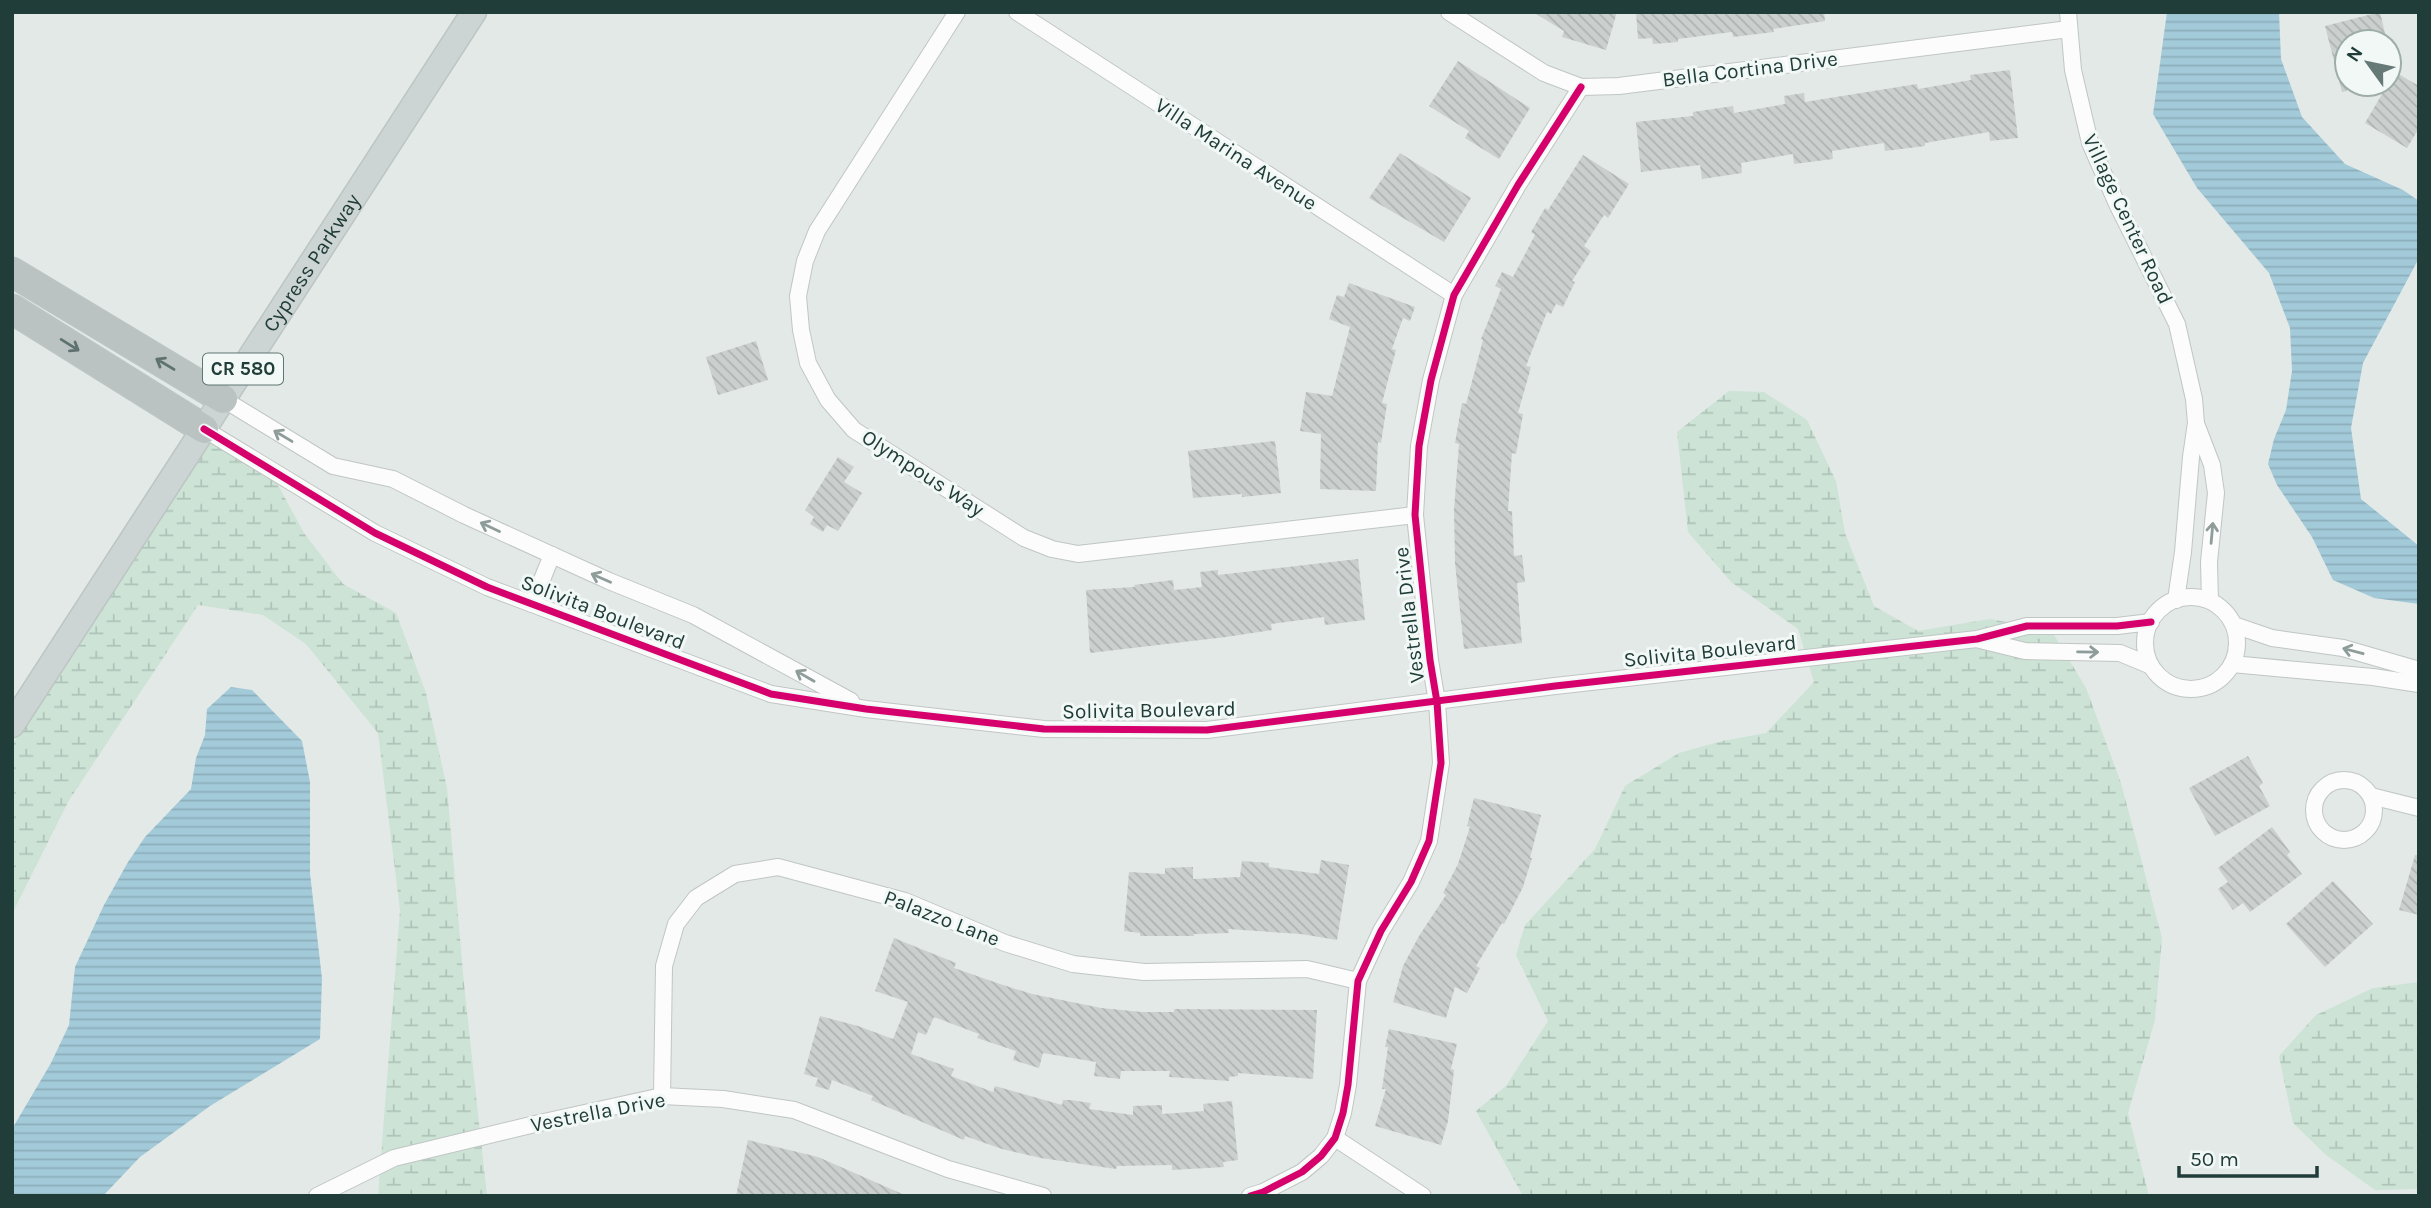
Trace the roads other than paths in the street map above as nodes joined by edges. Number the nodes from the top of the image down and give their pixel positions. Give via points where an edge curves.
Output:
1 (474, 12) edge
2 (957, 12) edge
3 (1017, 12) edge
4 (1449, 12) edge
5 (2069, 21) edge
6 (1581, 87) junction
7 (12, 272) edge
8 (1454, 295) junction
9 (12, 309) edge
10 (223, 400) junction
11 (2196, 424) junction
12 (204, 429) junction
13 (1415, 515) junction
14 (552, 555) junction
15 (2176, 600) junction
16 (2210, 601) junction
17 (532, 604) junction
18 (2151, 622) junction
19 (2234, 625) junction
20 (1977, 639) junction
21 (2232, 663) junction
22 (2149, 665) junction
23 (2419, 670) edge
24 (2419, 684) edge
25 (1437, 702) junction
26 (866, 709) junction
27 (12, 726) edge
28 (2371, 796) dead end
29 (2419, 808) edge
30 (1358, 981) junction
31 (662, 1096) junction
32 (1335, 1138) junction
33 (317, 1196) edge
34 (1043, 1196) edge
35 (1250, 1196) edge
36 (1423, 1196) edge

1 - 10 main road, Cypress Parkway / CR 580
2 - 13 street, Olympous Way via 817,231 805,261 798,296 808,363 828,400 854,429 1024,538 1052,550 1078,554
3 - 8 street, Villa Marina Avenue
4 - 6 street, Bella Cortina Drive via 1544,73
5 - 6 street, Bella Cortina Drive via 1619,86
5 - 11 street, Village Center Road via 2073,70 2090,143 2177,324
6 - 8 street, Vestrella Drive
10 -> 7 highway
8 - 13 street, Vestrella Drive via 1419,446
9 -> 12 highway
10 - 12 main road, Cypress Parkway / CR 580
14 -> 10 street, Solivita Boulevard via 393,479 333,466
11 - 15 street, Village Center Road
16 -> 11 street, Village Center Road via 2216,493 2212,465
12 - 17 street, Solivita Boulevard via 375,533
12 - 27 main road, Cypress Parkway / CR 580
13 - 25 street, Vestrella Drive
14 - 17 street
26 -> 14 street, Solivita Boulevard via 693,615
15 - 16 street via 2187,596
15 - 18 street via 2163,606
16 - 19 street
17 - 26 street, Solivita Boulevard via 771,694
18 - 20 street, Solivita Boulevard via 2027,626
18 - 22 street via 2144,643
19 - 21 street
23 -> 19 street via 2343,648 2272,638
20 -> 22 street, Solivita Boulevard via 2025,651 2120,653
20 - 25 street, Solivita Boulevard
21 - 22 street via 2218,681 2192,690 2173,687
21 - 24 street
25 - 26 street, Solivita Boulevard via 1207,730 1044,729
25 - 30 street, Vestrella Drive via 1441,762 1429,841
28 - 29 street
30 - 31 street, Palazzo Lane via 1307,970 1144,972 1073,964 1005,943 905,901 778,867 735,874 696,898 676,924 664,966
30 - 32 street, Vestrella Drive via 1348,1085
31 - 33 street, Vestrella Drive via 394,1158
31 - 34 street, Vestrella Drive via 794,1110 948,1169
32 - 35 street, Vestrella Drive via 1301,1172
32 - 36 street

